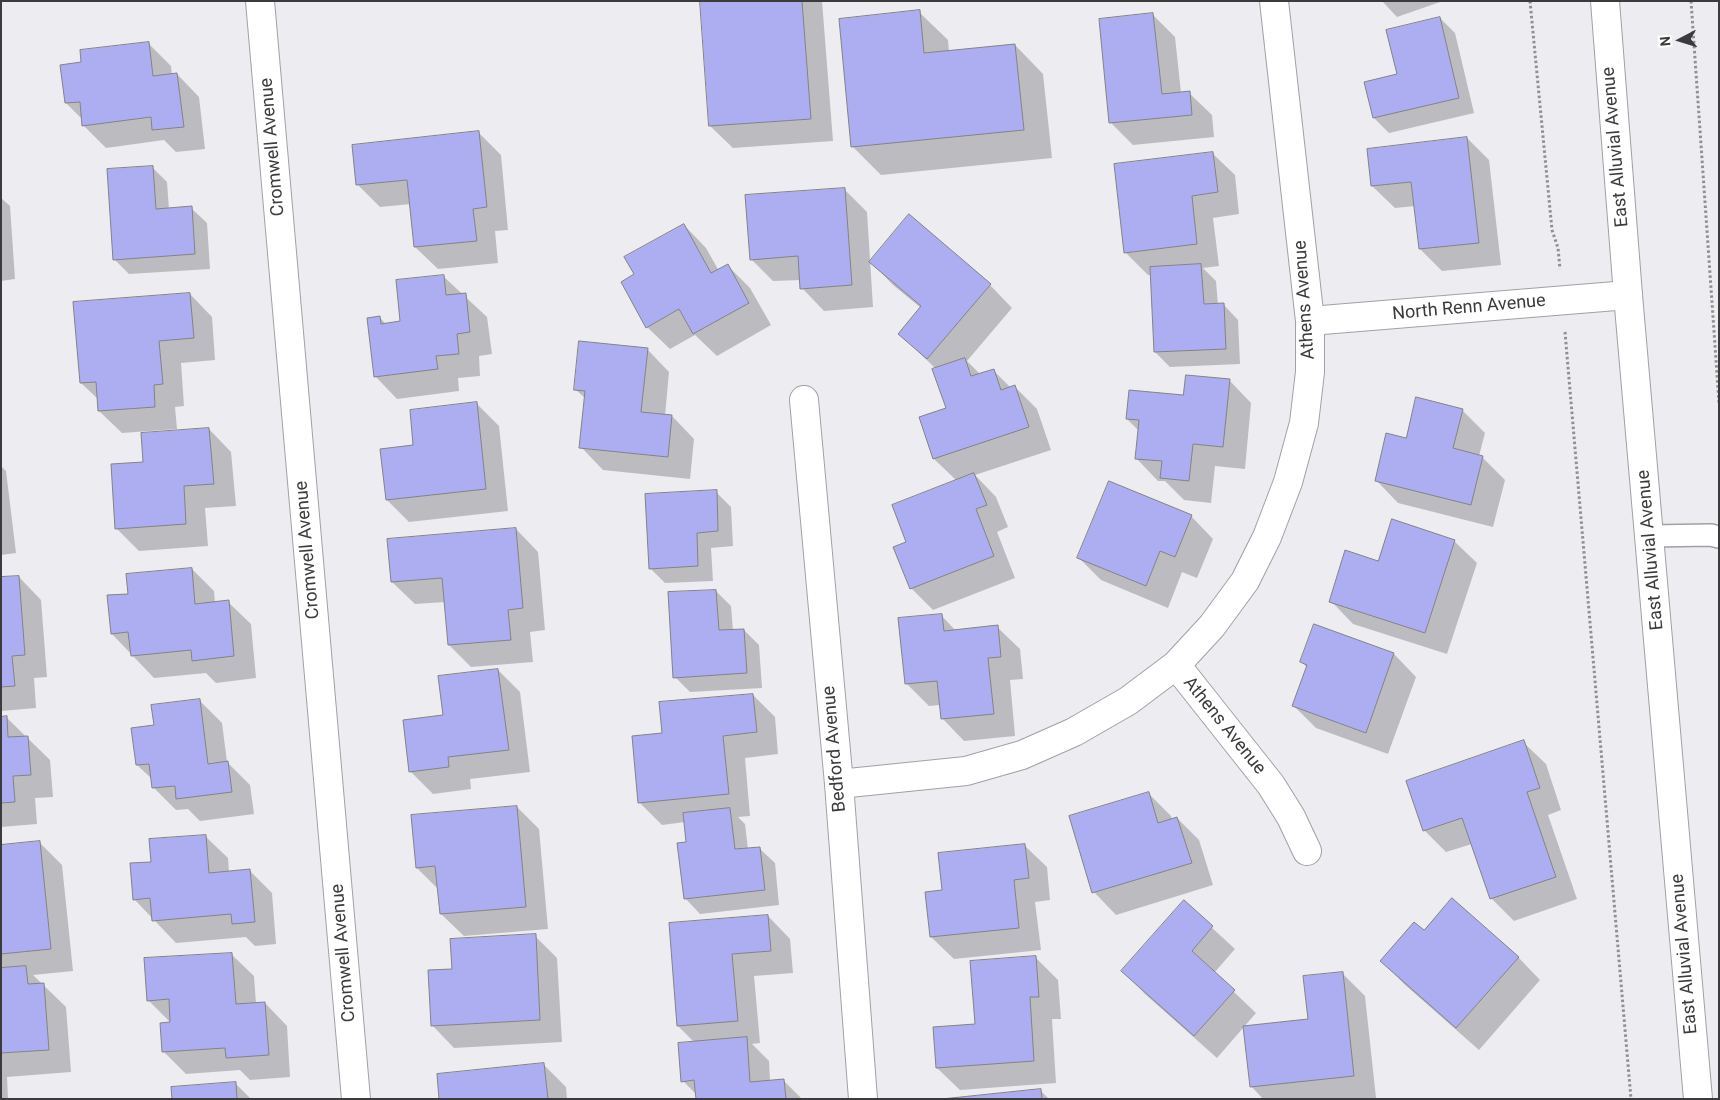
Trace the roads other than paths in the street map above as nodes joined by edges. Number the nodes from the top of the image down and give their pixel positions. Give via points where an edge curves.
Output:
1 (260, 1) edge
2 (1274, 1) edge
3 (1605, 1) edge
4 (1628, 295) junction
5 (1310, 321) junction
6 (804, 400) dead end
7 (1716, 533) edge
8 (1650, 536) junction
9 (1176, 666) junction
10 (839, 784) junction
11 (1307, 851) dead end
12 (356, 1099) edge
13 (863, 1099) edge
14 (1698, 1099) edge

1 - 12 street, Cromwell Avenue
2 - 5 street, Athens Avenue
3 - 4 street, East Alluvial Avenue
4 - 5 street, North Renn Avenue
4 - 8 street, East Alluvial Avenue
5 - 9 street, Athens Avenue via 1310,372 1304,423 1288,482 1267,537 1245,581 1212,626
6 - 10 street, Bedford Avenue
7 - 8 lane
8 - 14 street, East Alluvial Avenue
9 - 10 street via 1128,701 1074,732 1022,754 966,771
9 - 11 street, Athens Avenue via 1270,784
10 - 13 street, Bedford Avenue

